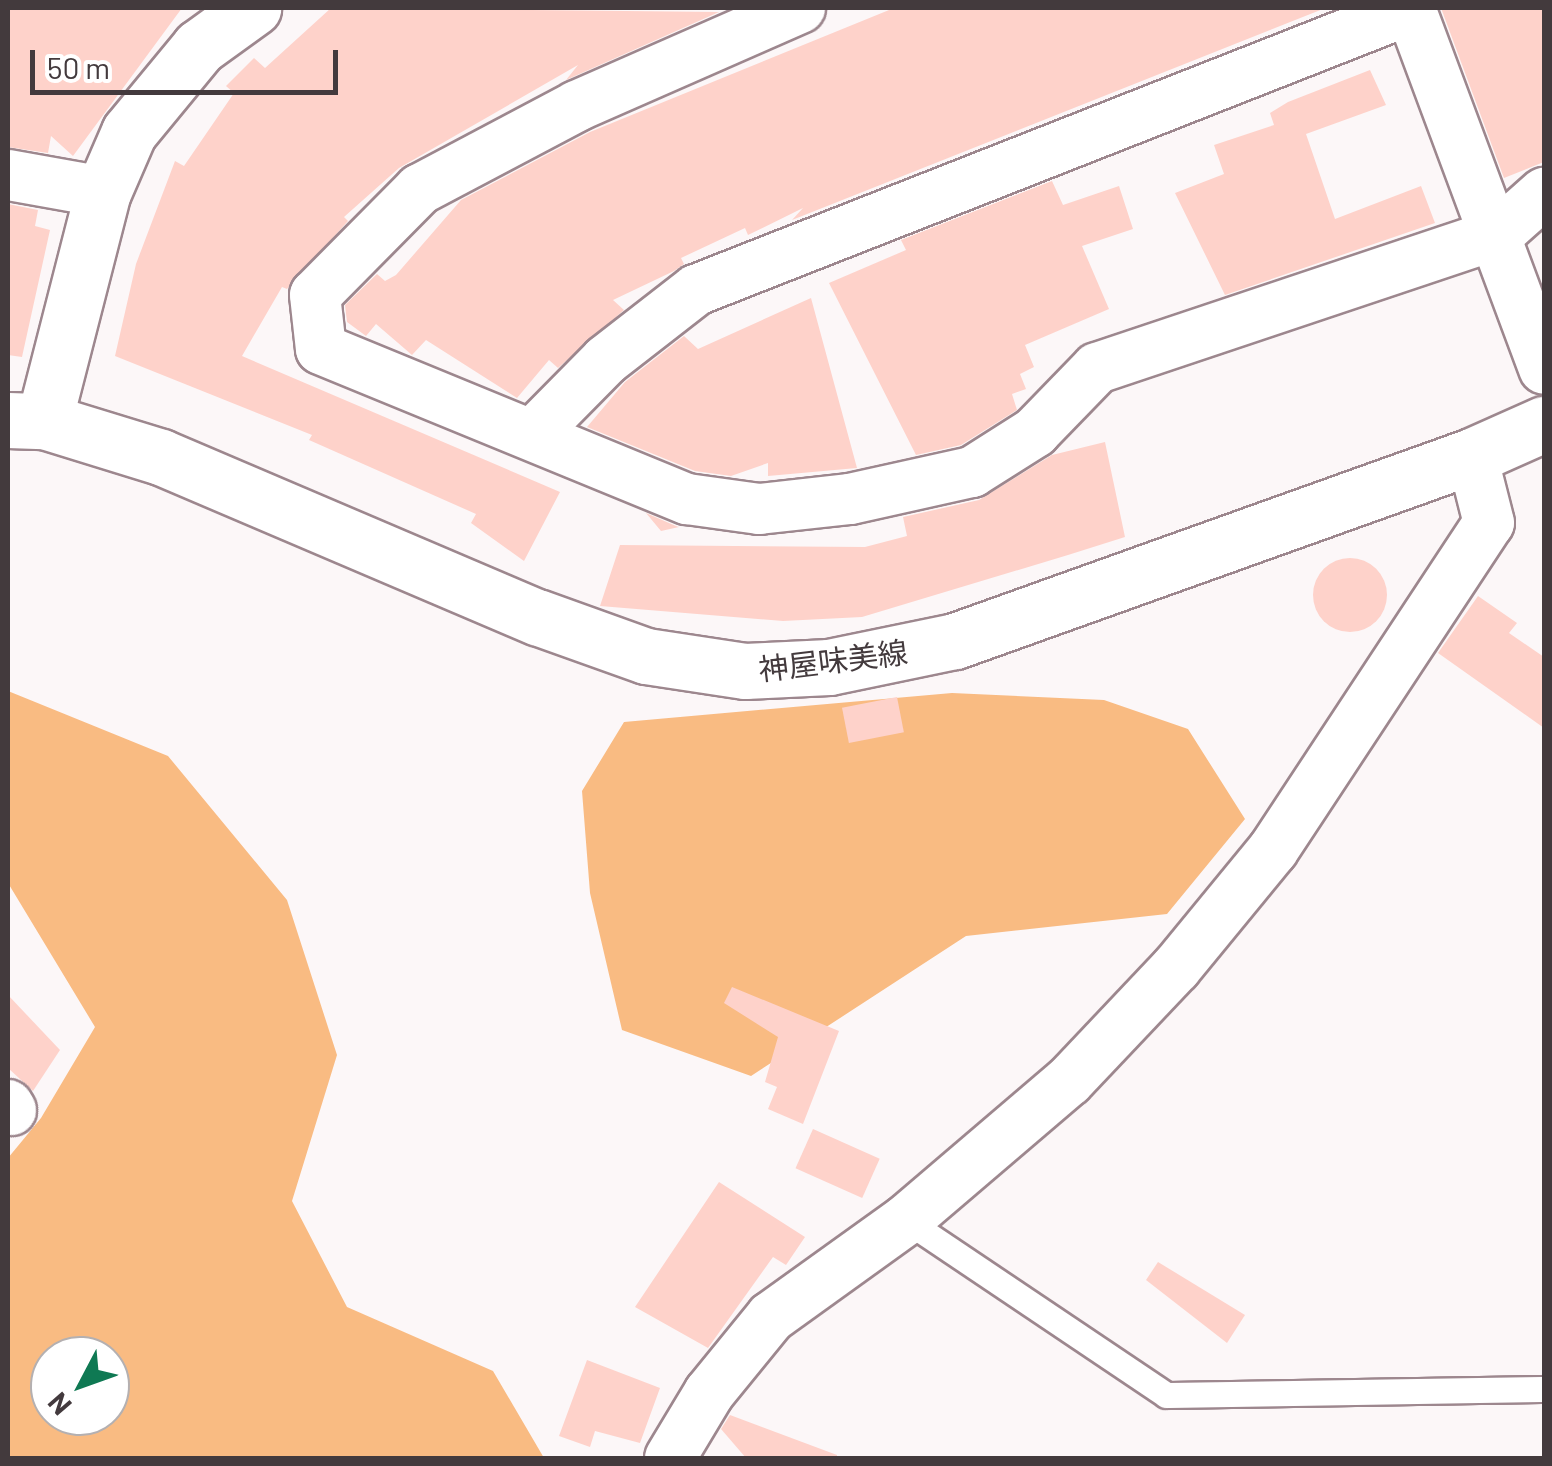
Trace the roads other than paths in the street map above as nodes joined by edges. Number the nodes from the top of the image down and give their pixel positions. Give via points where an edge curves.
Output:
1 (253, 8) edge
2 (800, 8) edge
3 (1410, 8) edge
4 (8, 174) edge
5 (103, 192) junction
6 (1544, 193) edge
7 (1498, 234) junction
8 (1544, 369) edge
9 (26, 420) edge
10 (1544, 424) edge
11 (533, 434) junction
12 (1472, 456) junction
13 (906, 1220) junction
14 (1544, 1388) edge
15 (670, 1458) edge

1 - 5 main road via 200,46 167,83 128,132
2 - 11 street via 577,106 420,188 315,295 321,349
3 - 7 street
3 - 11 street via 696,290 606,360
4 - 5 street
5 - 9 main road
6 - 7 street
7 - 8 street
7 - 11 street via 1096,368 1034,432 972,472 850,499 759,509 688,498
9 - 12 main road, 神屋味美線 via 161,458 628,650 745,671 829,667 955,641
10 - 12 main road, 神屋味美線
12 - 13 street via 1489,523 1273,850 1176,968 1069,1081
13 - 14 lane via 1166,1395
13 - 15 street via 772,1318 709,1394

